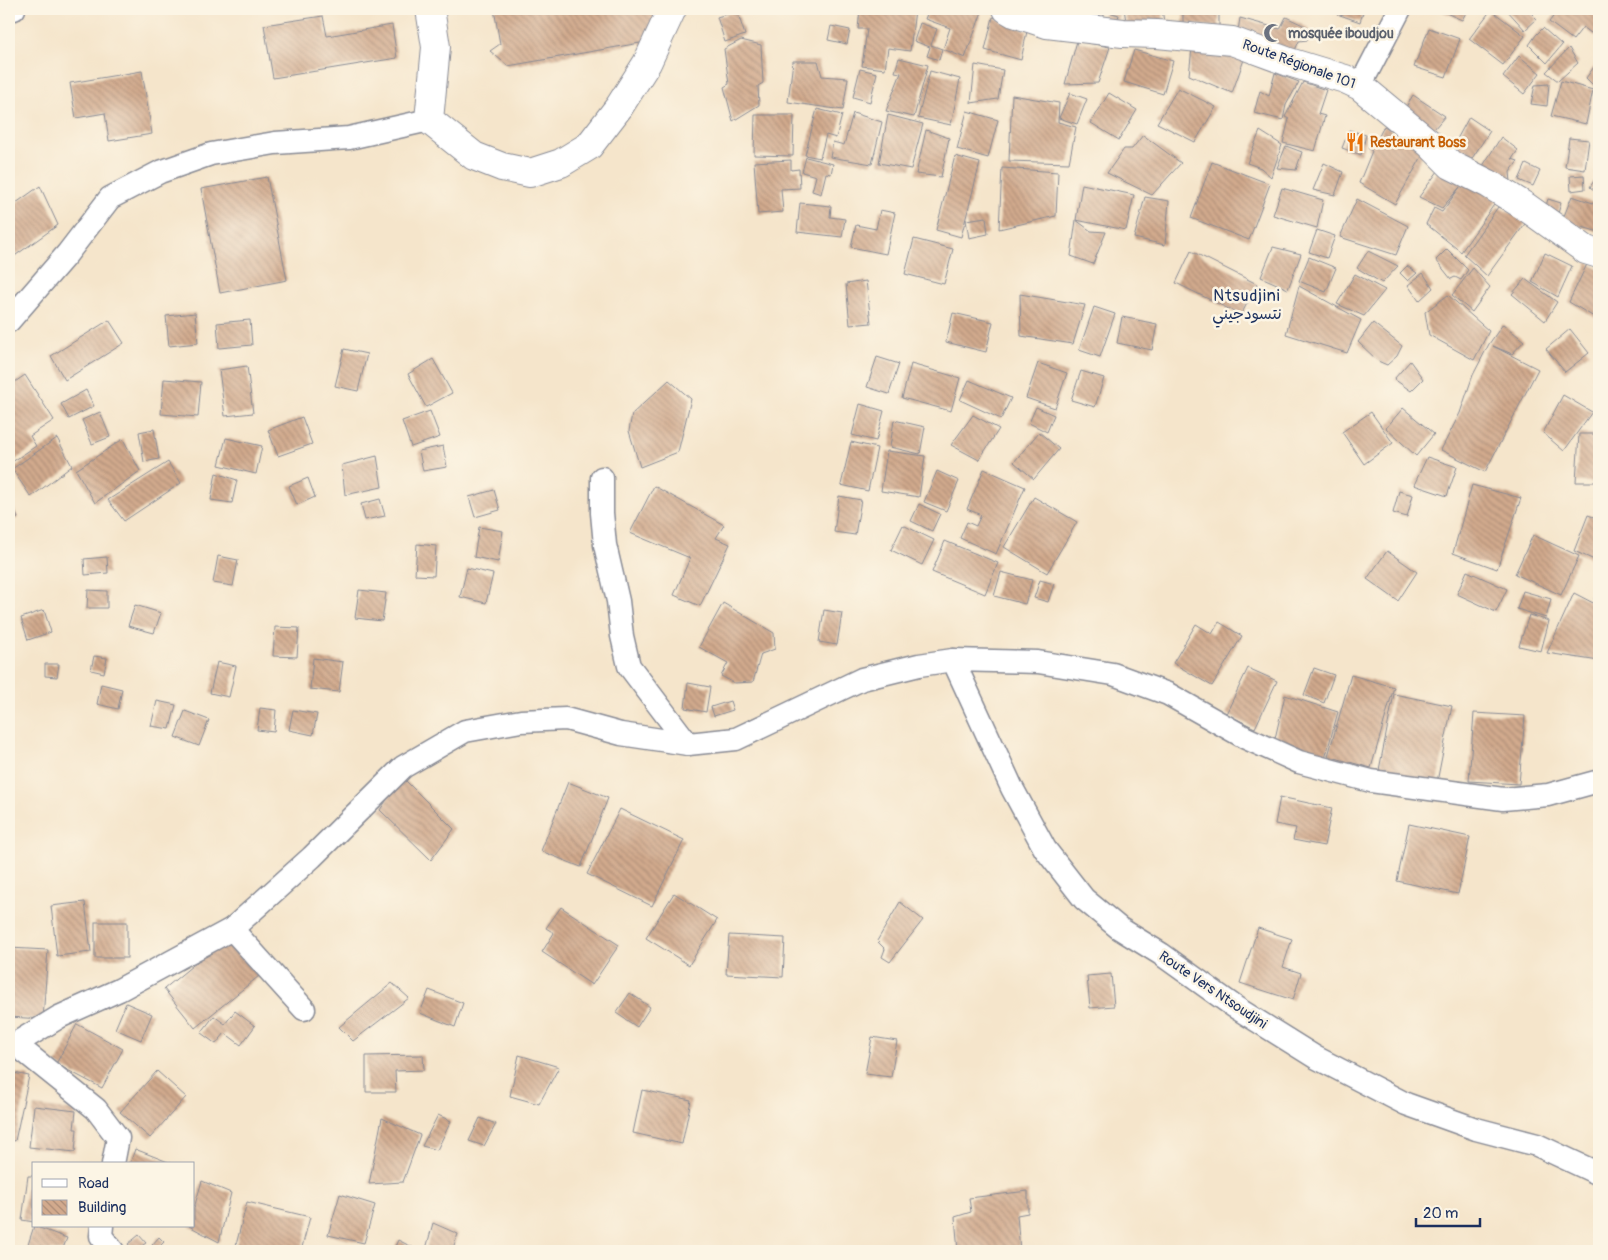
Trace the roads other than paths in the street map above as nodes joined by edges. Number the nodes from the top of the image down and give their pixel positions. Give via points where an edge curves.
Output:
1 (14, 9) edge
2 (430, 9) edge
3 (672, 9) edge
4 (1007, 9) edge
5 (1400, 9) edge
6 (9, 10) edge
7 (1360, 86) junction
8 (430, 120) junction
9 (1599, 254) edge
10 (9, 321) edge
11 (602, 478) dead end
12 (953, 660) junction
13 (688, 744) junction
14 (1599, 781) edge
15 (232, 929) junction
16 (304, 1009) dead end
17 (12, 1044) edge
18 (114, 1162) edge
19 (1599, 1174) edge
20 (102, 1228) edge
21 (113, 1251) edge

1 - 6 street
2 - 8 street via 436,47
3 - 8 street via 647,63 619,107 590,146 561,164 530,173 502,168 474,156
4 - 7 street, Route Régionale 101 via 1048,24 1123,34 1232,41 1345,78
5 - 7 street
7 - 9 street, Route Régionale 101 via 1451,165 1489,184 1586,250
8 - 10 street via 349,138 275,143 211,154 160,172 110,198
11 - 13 street via 605,545 629,666
12 - 13 street via 862,679 736,739
12 - 14 street via 1038,662 1113,674 1168,694 1246,738 1299,762 1371,781 1503,799 1548,795
12 - 19 street, Route Vers Ntsoudjini via 1012,788 1046,849 1084,899 1119,928 1315,1057 1406,1104 1476,1129 1537,1145
13 - 15 street via 621,734 566,719 522,721 465,731 403,767 312,857
15 - 16 street
15 - 17 street
17 - 18 street via 96,1109 118,1138
20 - 21 street via 101,1236

